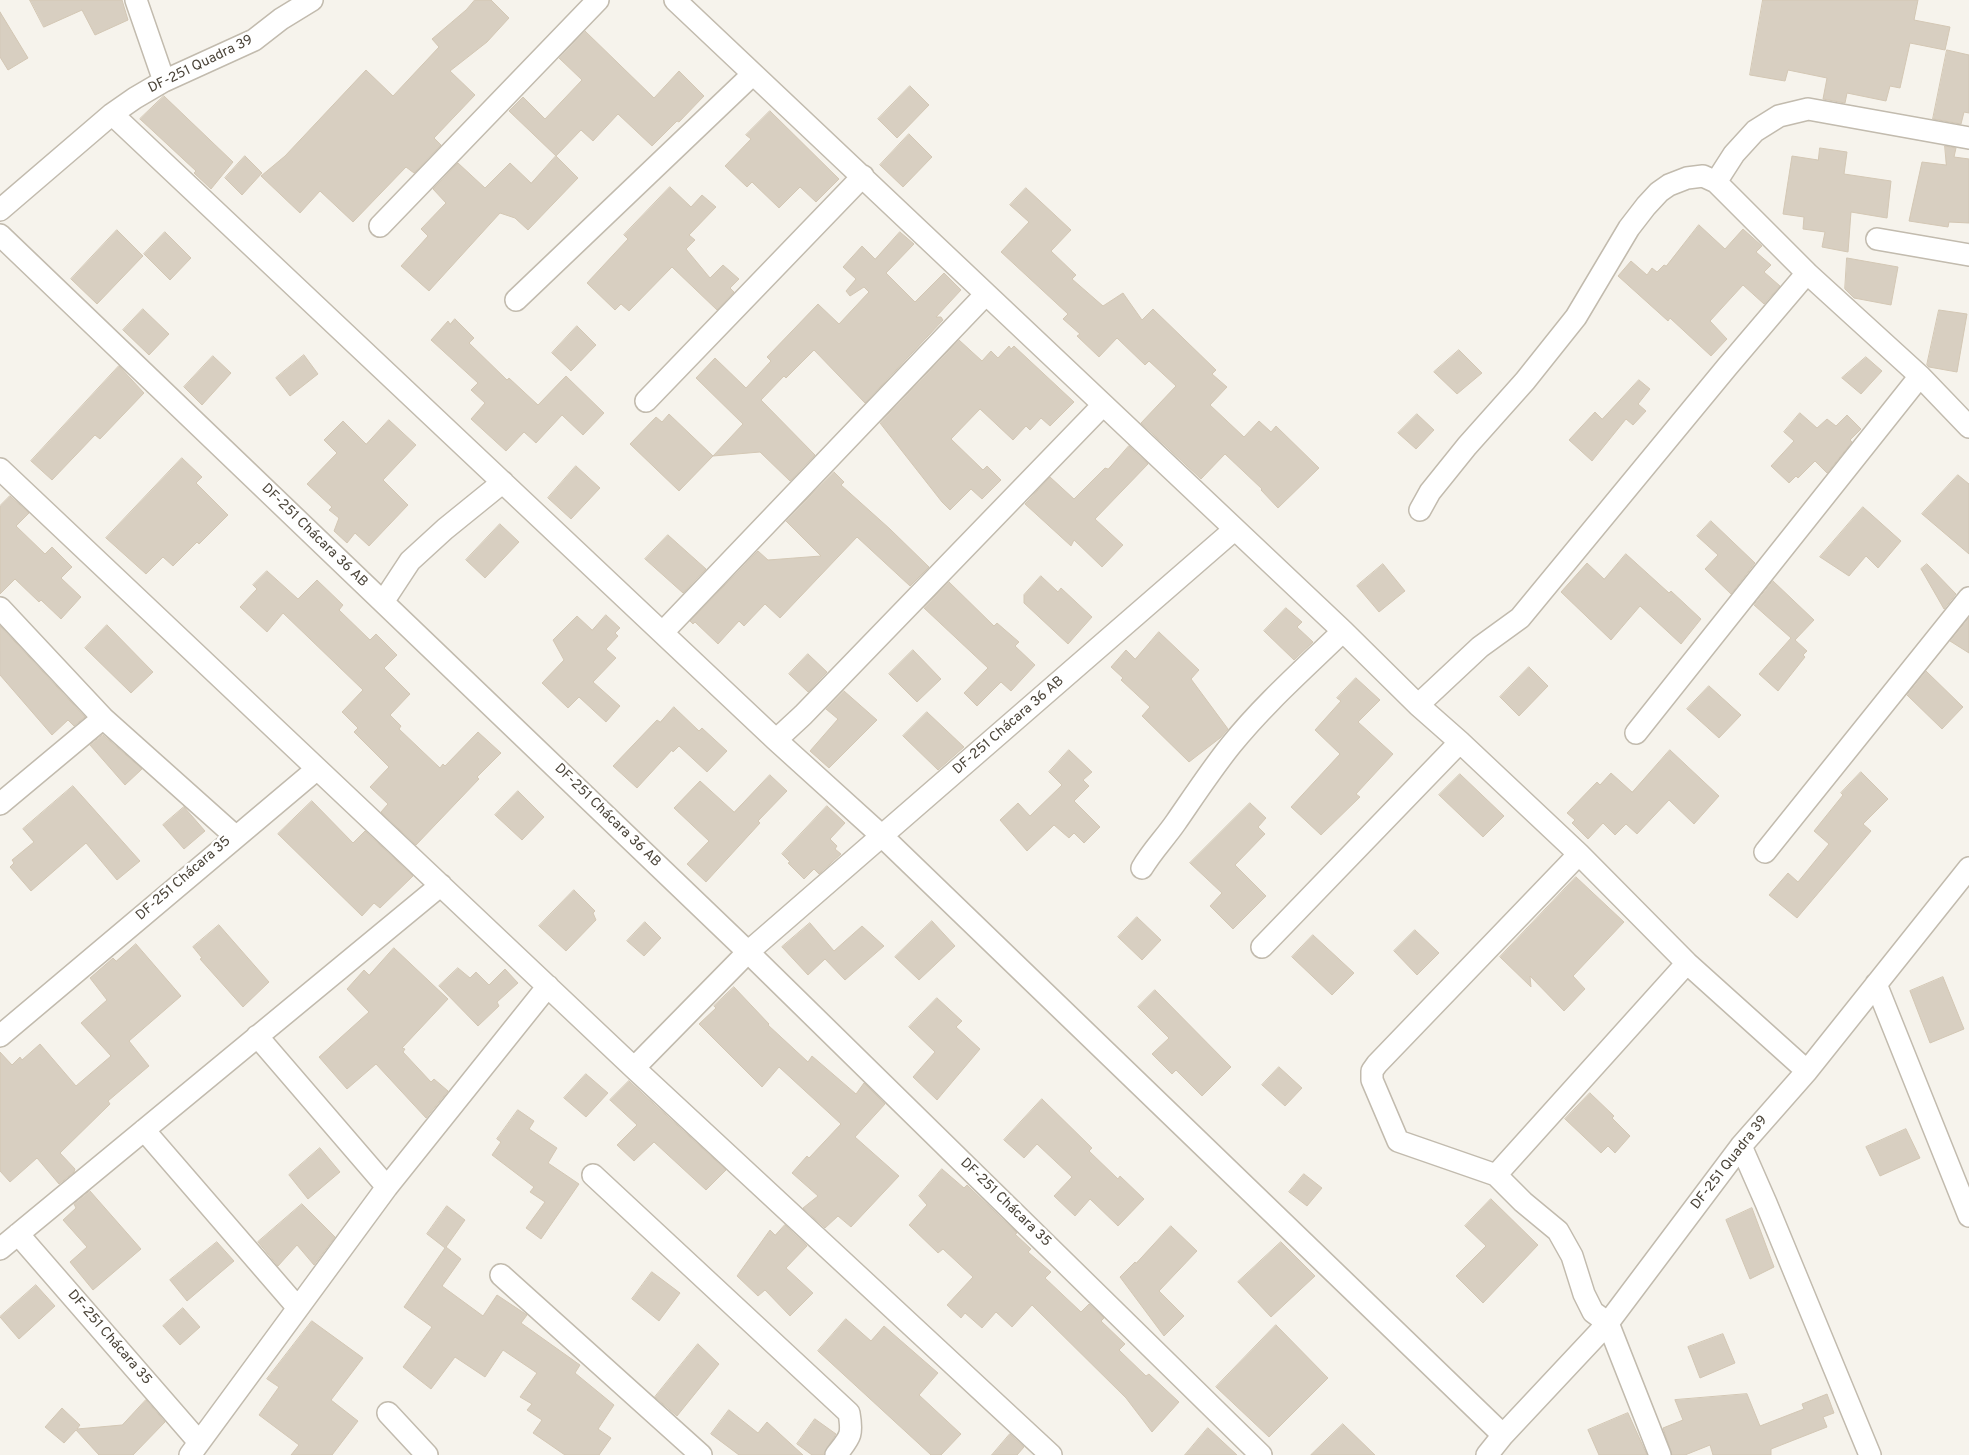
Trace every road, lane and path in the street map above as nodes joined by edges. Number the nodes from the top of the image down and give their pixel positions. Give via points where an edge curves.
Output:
1 (136, 0) edge
2 (312, 0) edge
3 (598, 0) edge
4 (675, 0) edge
5 (753, 74) junction
6 (164, 81) junction
7 (112, 114) junction
8 (1969, 138) edge
9 (863, 176) junction
10 (1716, 182) junction
11 (0, 210) edge
12 (380, 226) dead end
13 (0, 235) edge
14 (1877, 239) dead end
15 (1969, 255) edge
16 (1807, 272) junction
17 (986, 294) junction
18 (516, 300) dead end
19 (1920, 376) junction
20 (646, 401) dead end
21 (1103, 405) junction
22 (1969, 426) edge
23 (0, 469) edge
24 (503, 482) junction
25 (1420, 510) dead end
26 (1235, 530) junction
27 (1969, 598) edge
28 (383, 602) junction
29 (0, 608) edge
30 (1343, 631) junction
31 (663, 632) junction
32 (1418, 705) junction
33 (103, 718) junction
34 (1636, 733) dead end
35 (776, 740) junction
36 (1460, 742) junction
37 (317, 768) junction
38 (0, 804) edge
39 (235, 836) junction
40 (882, 836) junction
41 (1765, 852) dead end
42 (1579, 854) junction
43 (1142, 868) dead end
44 (1969, 868) edge
45 (441, 885) junction
46 (1262, 947) dead end
47 (748, 952) junction
48 (1687, 963) junction
49 (1876, 984) junction
50 (548, 986) junction
51 (0, 1036) edge
52 (257, 1036) junction
53 (634, 1068) junction
54 (1807, 1071) junction
55 (144, 1130) junction
56 (1741, 1146) junction
57 (593, 1175) dead end
58 (1496, 1175) junction
59 (387, 1187) junction
60 (1969, 1216) edge
61 (18, 1234) junction
62 (0, 1249) edge
63 (502, 1276) dead end
64 (298, 1308) junction
65 (1608, 1323) junction
66 (388, 1413) dead end
67 (1503, 1435) junction
68 (195, 1449) edge
69 (427, 1455) edge
70 (701, 1455) edge
71 (836, 1455) edge
72 (1051, 1455) edge
73 (1261, 1455) edge
74 (1486, 1455) edge
75 (1660, 1455) edge
76 (1870, 1455) edge

1 - 6 street
2 - 6 street, DF-251 Quadra 39 via 254,40
3 - 12 street
4 - 5 street
5 - 9 street
5 - 18 street
6 - 7 street, DF-251 Quadra 39
7 - 11 street, DF-251 Quadra 39
7 - 24 street
8 - 10 street via 1808,108 1779,116 1755,131 1734,154
9 - 17 street
9 - 20 street
10 - 16 street
10 - 25 street via 1703,176 1687,178 1664,188 1646,206 1629,228 1576,318 1438,481
13 - 28 street, DF-251 Chácara 36 AB
14 - 15 street
16 - 19 street
16 - 32 street via 1520,618 1480,647
17 - 21 street
17 - 31 street
19 - 22 street
19 - 34 street
21 - 26 street
21 - 35 street
23 - 37 street
24 - 28 street via 410,561
24 - 31 street
26 - 30 street
26 - 40 street, DF-251 Chácara 36 AB
27 - 41 street
28 - 47 street, DF-251 Chácara 36 AB
29 - 33 street, DF-251 Chácara 35
30 - 32 street
30 - 43 street via 1231,744
31 - 35 street
32 - 36 street
33 - 38 street
33 - 39 street, DF-251 Chácara 35
35 - 40 street
36 - 42 street
36 - 46 street
37 - 39 street
37 - 45 street
39 - 51 street, DF-251 Chácara 35
40 - 47 street, DF-251 Chácara 36 AB
40 - 67 street
42 - 48 street
42 - 58 street via 1372,1071 1372,1080 1398,1141
44 - 49 street, DF-251 Quadra 39
45 - 50 street
45 - 52 street
47 - 53 street
47 - 73 street, DF-251 Chácara 35
48 - 54 street
48 - 58 street
49 - 54 street, DF-251 Quadra 39
49 - 60 street
50 - 53 street
50 - 59 street, DF-251 Chácara 35
52 - 55 street
52 - 59 street
53 - 72 street
54 - 56 street, DF-251 Quadra 39
55 - 61 street
55 - 64 street
56 - 65 street, DF-251 Quadra 39
56 - 76 street
57 - 71 street via 849,1413 852,1430
58 - 65 street via 1558,1231 1572,1256 1593,1312
59 - 64 street, DF-251 Chácara 35
61 - 62 street
61 - 68 street, DF-251 Chácara 35
63 - 70 street
64 - 68 street, DF-251 Chácara 35
65 - 67 street, DF-251 Quadra 39
65 - 75 street
66 - 69 street
67 - 74 street, DF-251 Quadra 39

